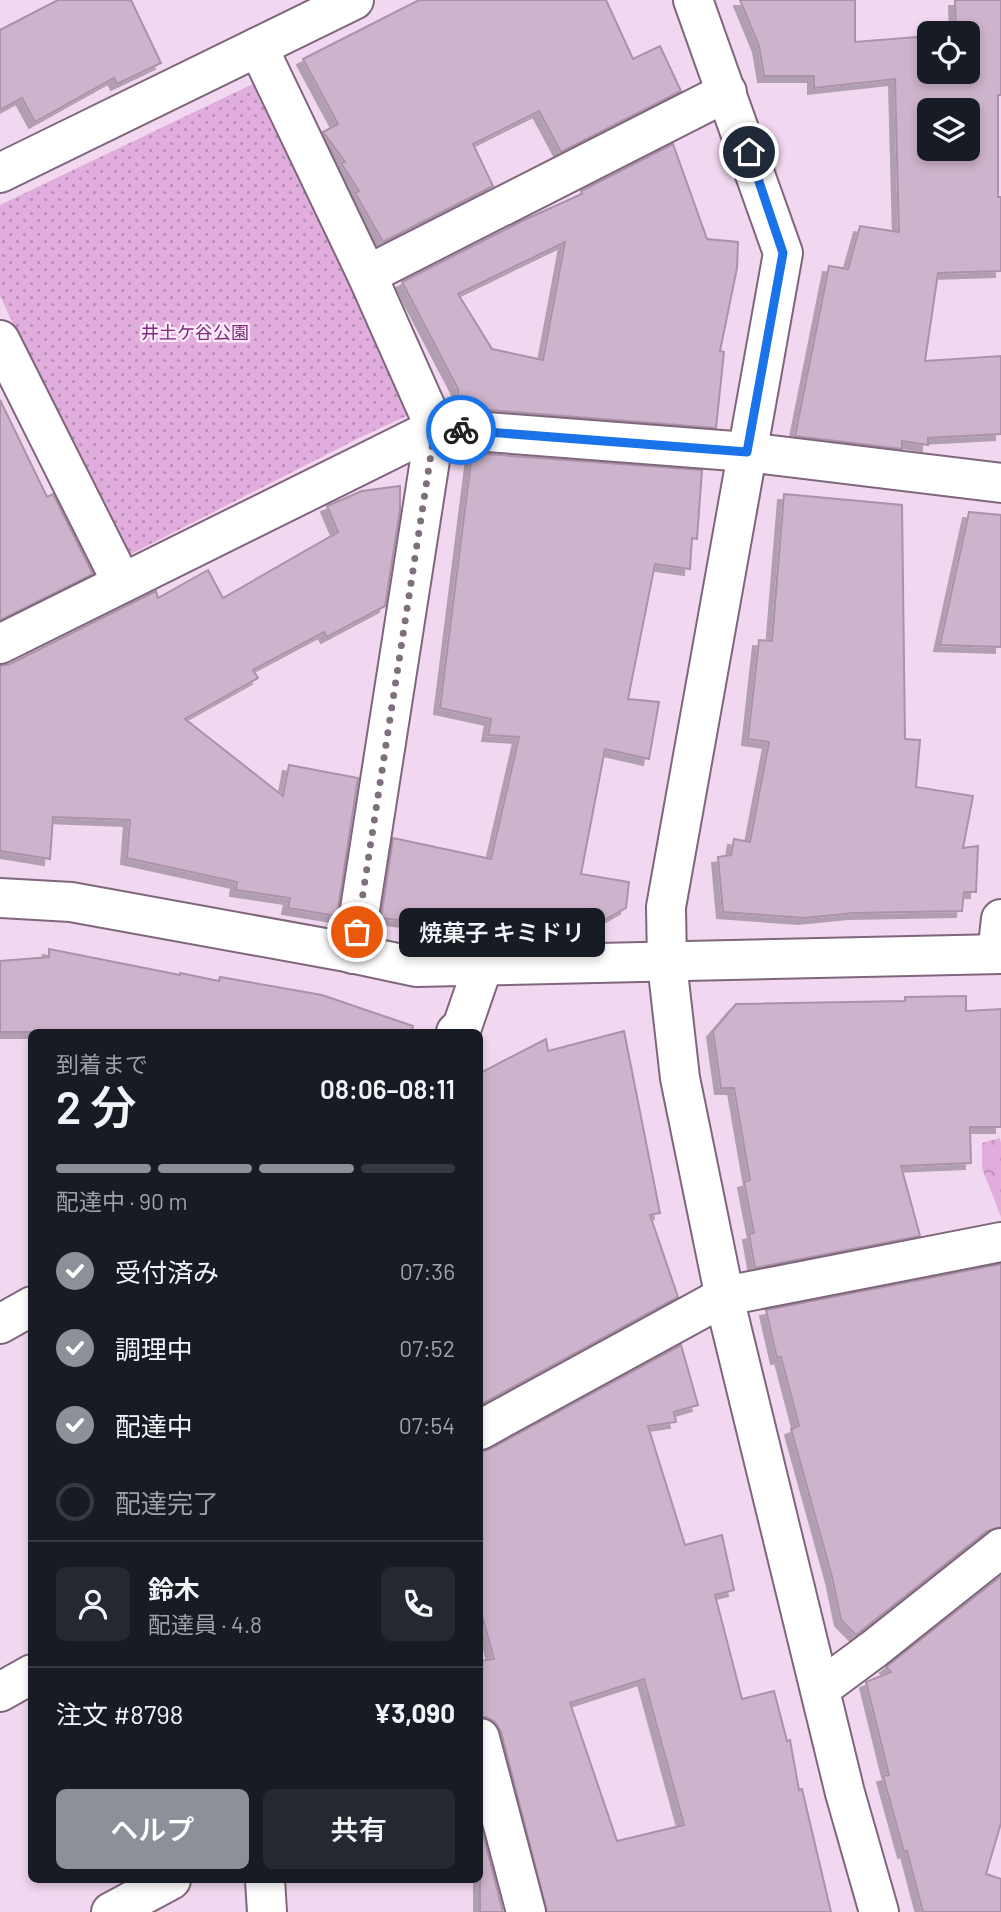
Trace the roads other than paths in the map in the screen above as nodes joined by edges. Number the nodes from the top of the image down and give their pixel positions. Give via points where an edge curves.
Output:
1 (354, 0) edge
2 (692, 0) edge
3 (258, 47) junction
4 (727, 92) junction
5 (0, 173) edge
6 (367, 275) junction
7 (0, 340) edge
8 (435, 428) junction
9 (747, 452) junction
10 (1001, 483) edge
11 (122, 583) junction
12 (0, 644) edge
13 (0, 898) edge
14 (1000, 942) edge
15 (354, 954) junction
16 (667, 963) junction
17 (483, 966) junction
18 (460, 1029) edge
19 (1001, 1242) edge
20 (725, 1296) junction
21 (28, 1308) edge
22 (0, 1324) edge
23 (483, 1428) edge
24 (1001, 1549) edge
25 (28, 1676) edge
26 (820, 1689) junction
27 (0, 1692) edge
28 (483, 1753) edge
29 (165, 1883) edge
30 (265, 1883) edge
31 (111, 1912) edge
32 (267, 1912) edge
33 (526, 1912) edge
34 (879, 1912) edge

1 - 3 street
2 - 4 street
3 - 5 street
3 - 6 street
4 - 6 street
4 - 9 street via 783,253
6 - 8 street
7 - 11 street
8 - 9 street
8 - 11 street
8 - 15 street
9 - 10 street
9 - 16 street via 666,907
11 - 12 street
13 - 15 street via 71,902
14 - 16 street
15 - 17 street via 416,967
16 - 17 street
16 - 20 street via 680,1078
17 - 18 street
19 - 20 street
20 - 23 street
20 - 26 street
21 - 22 street
24 - 26 street
25 - 27 street
26 - 34 street
28 - 33 street
29 - 31 street
30 - 32 street

